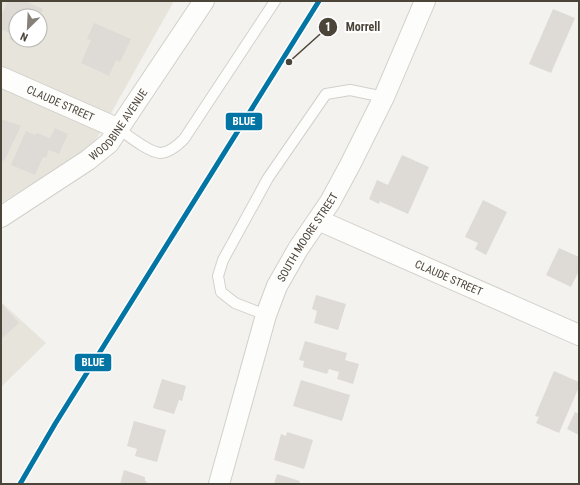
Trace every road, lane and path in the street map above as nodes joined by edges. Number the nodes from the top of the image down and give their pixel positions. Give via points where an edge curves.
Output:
1 (204, 1) edge
2 (275, 1) edge
3 (425, 1) edge
4 (1, 77) edge
5 (384, 97) junction
6 (119, 129) junction
7 (1, 217) edge
8 (318, 220) junction
9 (266, 315) junction
10 (579, 335) edge
11 (219, 484) edge

1 - 6 street, WOODBINE AVENUE
2 - 6 lane via 184,139 173,148 160,153 150,150
3 - 5 street, SOUTH MOORE STREET
4 - 6 street, CLAUDE STREET
5 - 8 street, SOUTH MOORE STREET via 350,165
5 - 9 lane via 350,90 326,94 268,178 223,260 218,276 221,292 235,303
6 - 7 street, WOODBINE AVENUE via 109,143 88,160
8 - 9 street, SOUTH MOORE STREET via 277,286
8 - 10 street, CLAUDE STREET
9 - 11 street, SOUTH MOORE STREET

